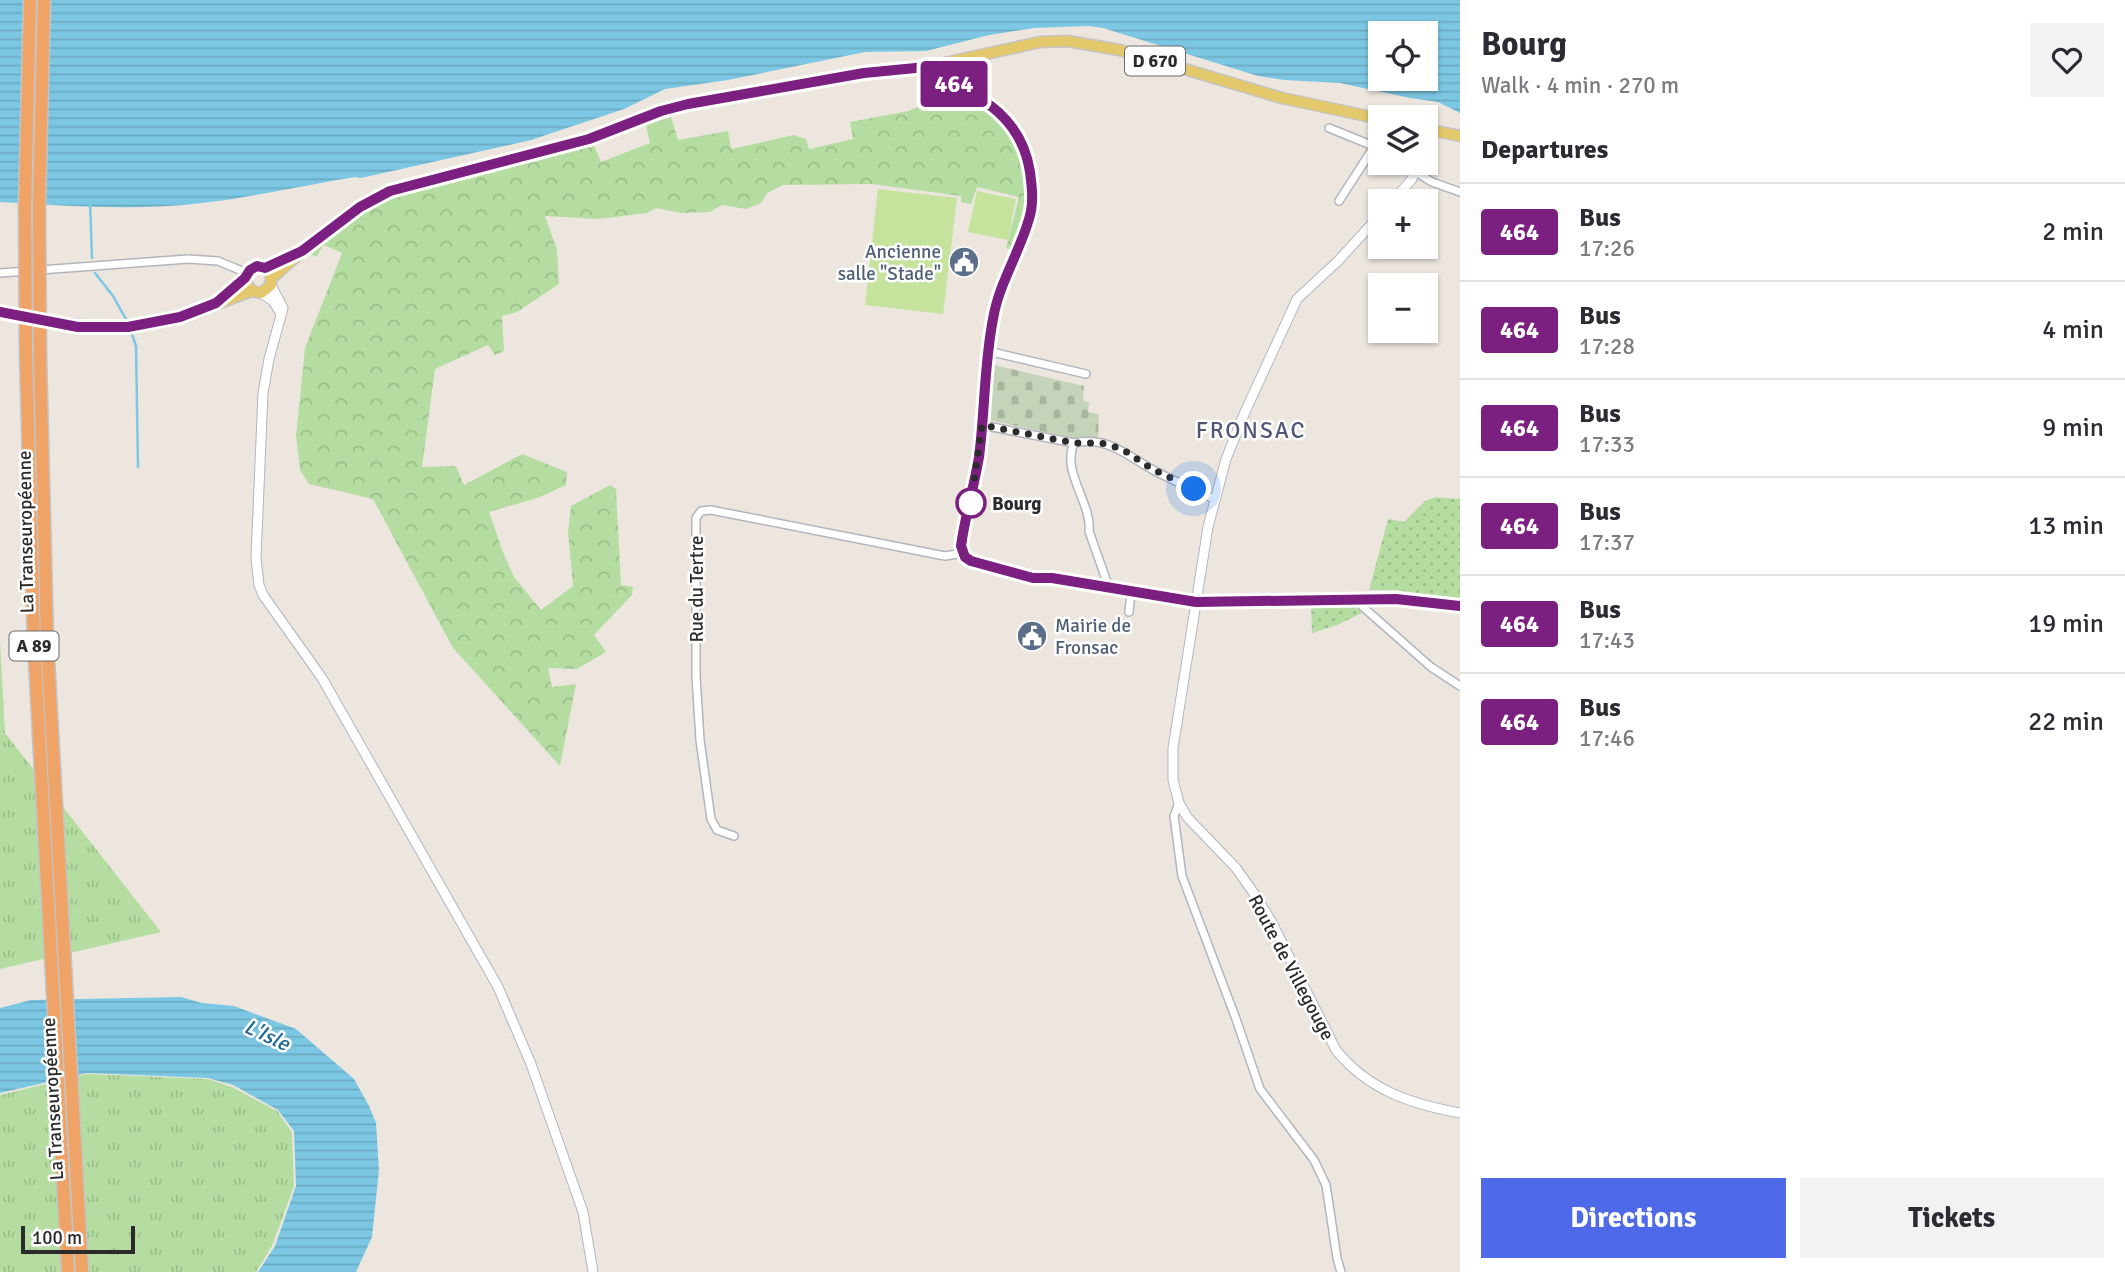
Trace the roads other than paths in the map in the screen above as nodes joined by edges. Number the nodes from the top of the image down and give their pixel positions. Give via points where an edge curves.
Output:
1 (30, 0) edge
2 (44, 0) edge
3 (926, 67) junction
4 (1368, 116) edge
5 (1329, 128) dead end
6 (1438, 134) edge
7 (1460, 136) edge
8 (1368, 143) edge
9 (1368, 161) edge
10 (1424, 175) edge
11 (1460, 192) edge
12 (1339, 201) dead end
13 (1368, 228) edge
14 (302, 251) junction
15 (265, 268) junction
16 (0, 273) edge
17 (246, 275) junction
18 (271, 281) junction
19 (256, 292) junction
20 (216, 303) junction
21 (0, 313) edge
22 (281, 314) junction
23 (988, 351) junction
24 (1086, 374) dead end
25 (982, 425) junction
26 (1074, 443) junction
27 (1214, 499) junction
28 (963, 553) junction
29 (1109, 588) junction
30 (1131, 592) junction
31 (1359, 599) junction
32 (1196, 602) junction
33 (1460, 606) edge
34 (1129, 612) dead end
35 (1460, 686) edge
36 (1179, 803) junction
37 (734, 836) dead end
38 (1460, 1113) edge
39 (66, 1128) junction
40 (68, 1272) edge
41 (82, 1272) edge
42 (593, 1272) edge
43 (1342, 1272) edge

1 - 39 highway, La Transeuropéenne / A 89, bridge via 25,207 34,642 48,937
2 - 39 highway, La Transeuropéenne / A 89, bridge via 40,357
3 - 4 main road, D 670 via 1067,40
3 - 14 main road, D 670 via 864,73 661,111 589,139 390,191 360,207
3 - 23 street via 997,109 1014,129 1029,164 1030,217 1002,283
5 - 8 street
6 - 7 main road
9 - 12 street
10 - 11 street
13 - 27 street, Route de Villegouge via 1297,299 1245,412
14 - 15 main road, D 670
14 - 18 main road, D 670
15 - 17 main road via 253,267
15 - 18 main road
16 - 17 street via 188,259 219,261
17 - 19 main road via 247,285
17 - 20 main road
18 - 19 main road
18 - 22 street via 282,304
19 - 20 main road
19 - 22 street via 273,301
20 - 21 main road via 163,321 108,327
22 - 42 street via 262,393 256,548 259,585 322,678 498,987 531,1063 583,1212
23 - 24 street
23 - 25 street
25 - 26 street
25 - 28 street
26 - 27 street via 1122,449
26 - 29 street via 1072,462 1080,498
27 - 32 street, Route de Villegouge
28 - 29 street via 971,561 1033,578
28 - 37 street, Rue du Tertre via 945,556 701,511 696,518 695,676 700,740 711,819 717,830
29 - 30 street
30 - 32 street
30 - 34 street
31 - 32 street
31 - 33 street
31 - 35 street via 1431,667
32 - 36 street, Route de Villegouge via 1172,748
36 - 38 street, Route de Villegouge via 1253,892 1346,1062 1371,1084 1399,1098
36 - 43 street via 1174,816 1182,876 1260,1089 1314,1160 1326,1185
39 - 40 highway, La Transeuropéenne / A 89
39 - 41 highway, La Transeuropéenne / A 89

